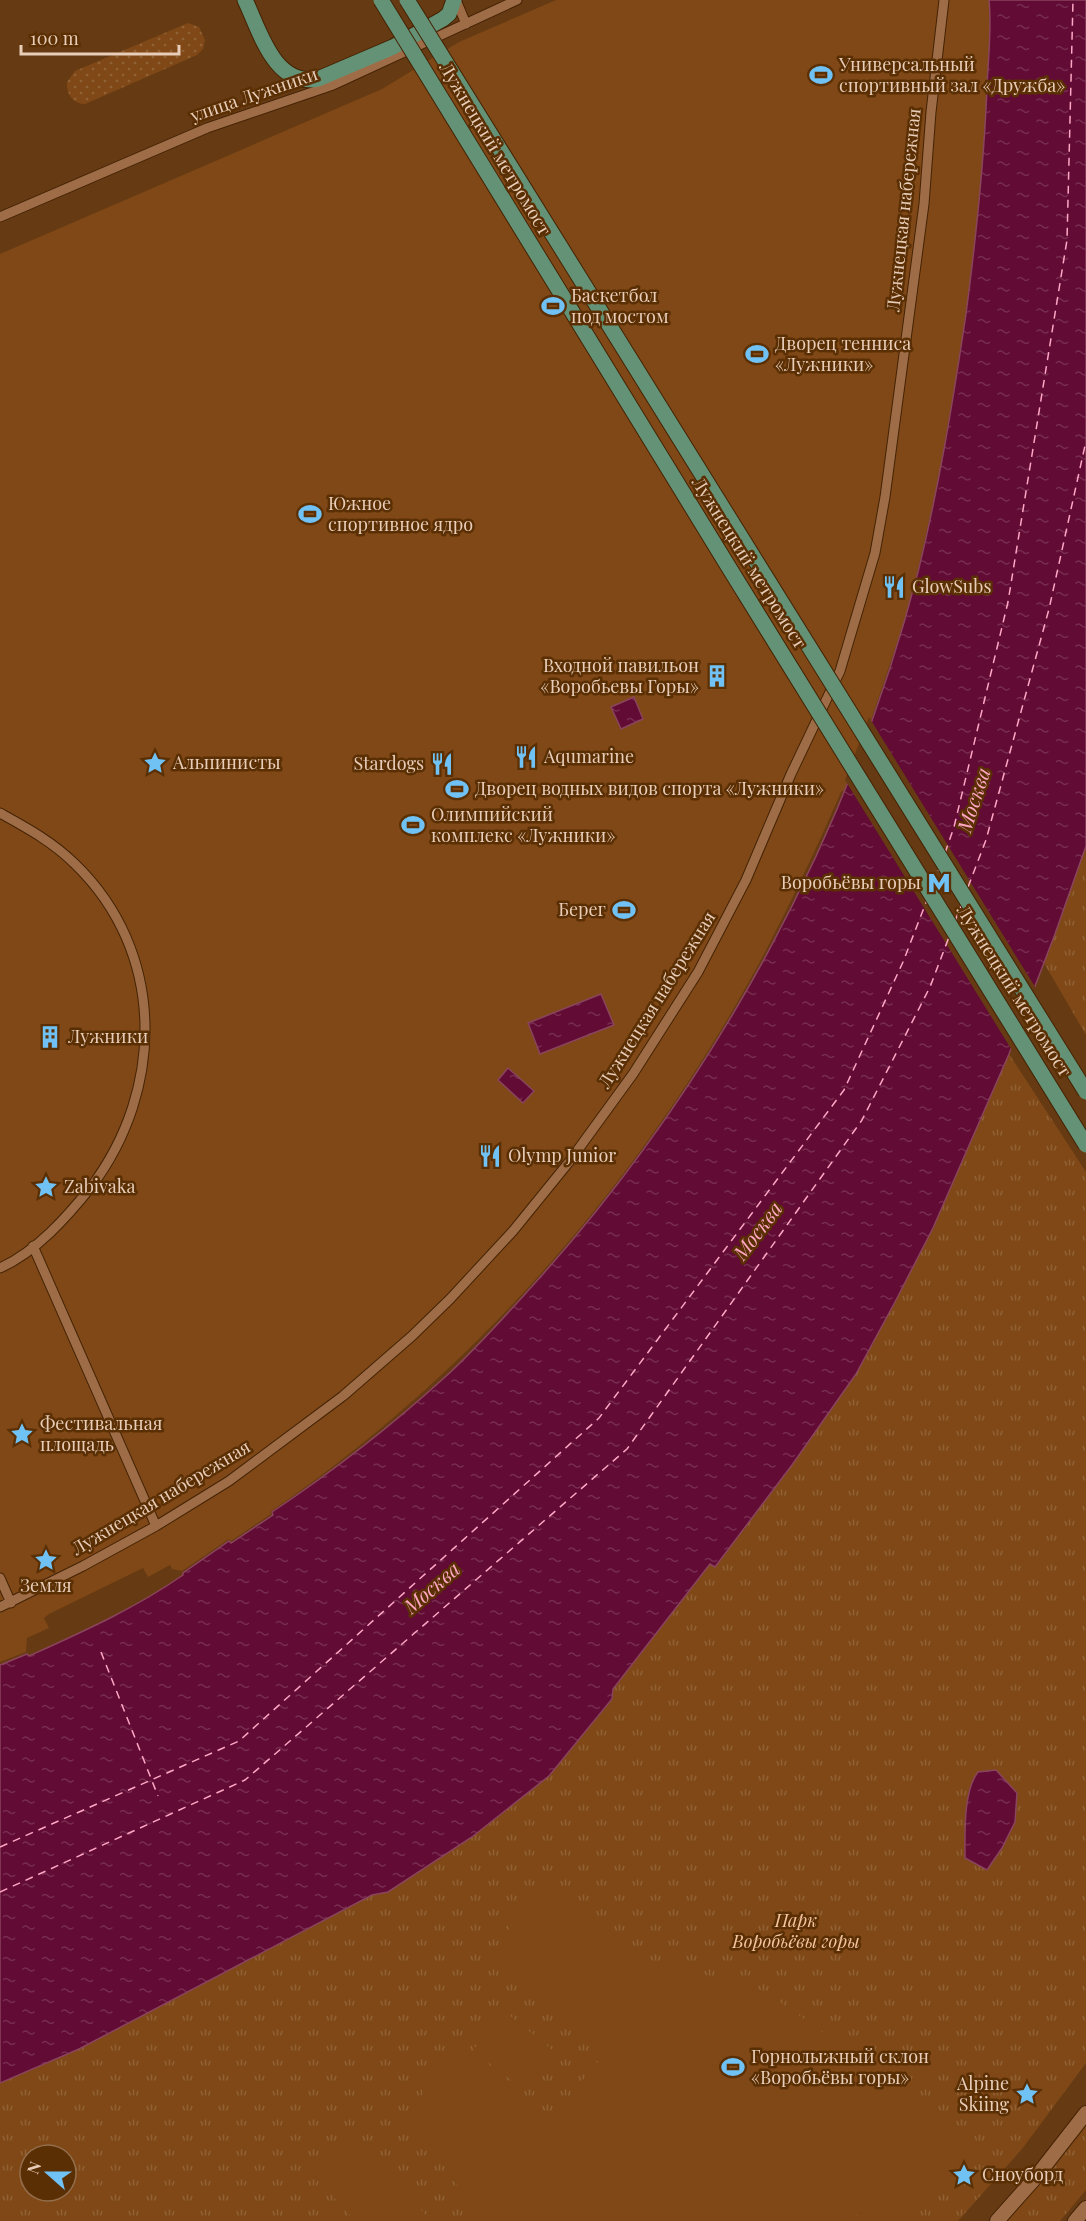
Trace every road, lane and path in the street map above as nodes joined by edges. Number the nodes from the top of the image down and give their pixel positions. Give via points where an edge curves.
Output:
1 (245, 0) edge
2 (381, 0) edge
3 (407, 0) edge
4 (455, 0) edge
5 (517, 0) edge
6 (944, 0) edge
7 (466, 24) junction
8 (0, 217) edge
9 (0, 813) edge
10 (1086, 1092) edge
11 (1086, 1145) edge
12 (33, 1246) junction
13 (0, 1268) edge
14 (156, 1526) junction
15 (0, 1578) edge
16 (11, 1603) junction
17 (0, 1607) edge
18 (1086, 2113) edge
19 (1086, 2208) edge
20 (997, 2221) edge
21 (1075, 2221) edge

1 - 4 main road via 279,66 290,75 309,80 393,47 443,19
2 - 11 main road, Лужнецкий метромост, bridge
3 - 10 main road, Лужнецкий метромост, bridge
4 - 7 street
5 - 7 street, улица Лужники
6 - 14 street, Лужнецкая набережная via 924,204 879,536 840,671 726,920 656,1040 595,1127 513,1231 450,1299 314,1419 229,1481
7 - 8 street, улица Лужники via 333,85 207,128
9 - 12 street via 52,844 96,886 129,942 145,1014 142,1070 124,1132 83,1197
12 - 13 street
12 - 14 street
14 - 16 street, Лужнецкая набережная
15 - 16 street
16 - 17 street, Лужнецкая набережная
18 - 20 main road
19 - 21 main road

